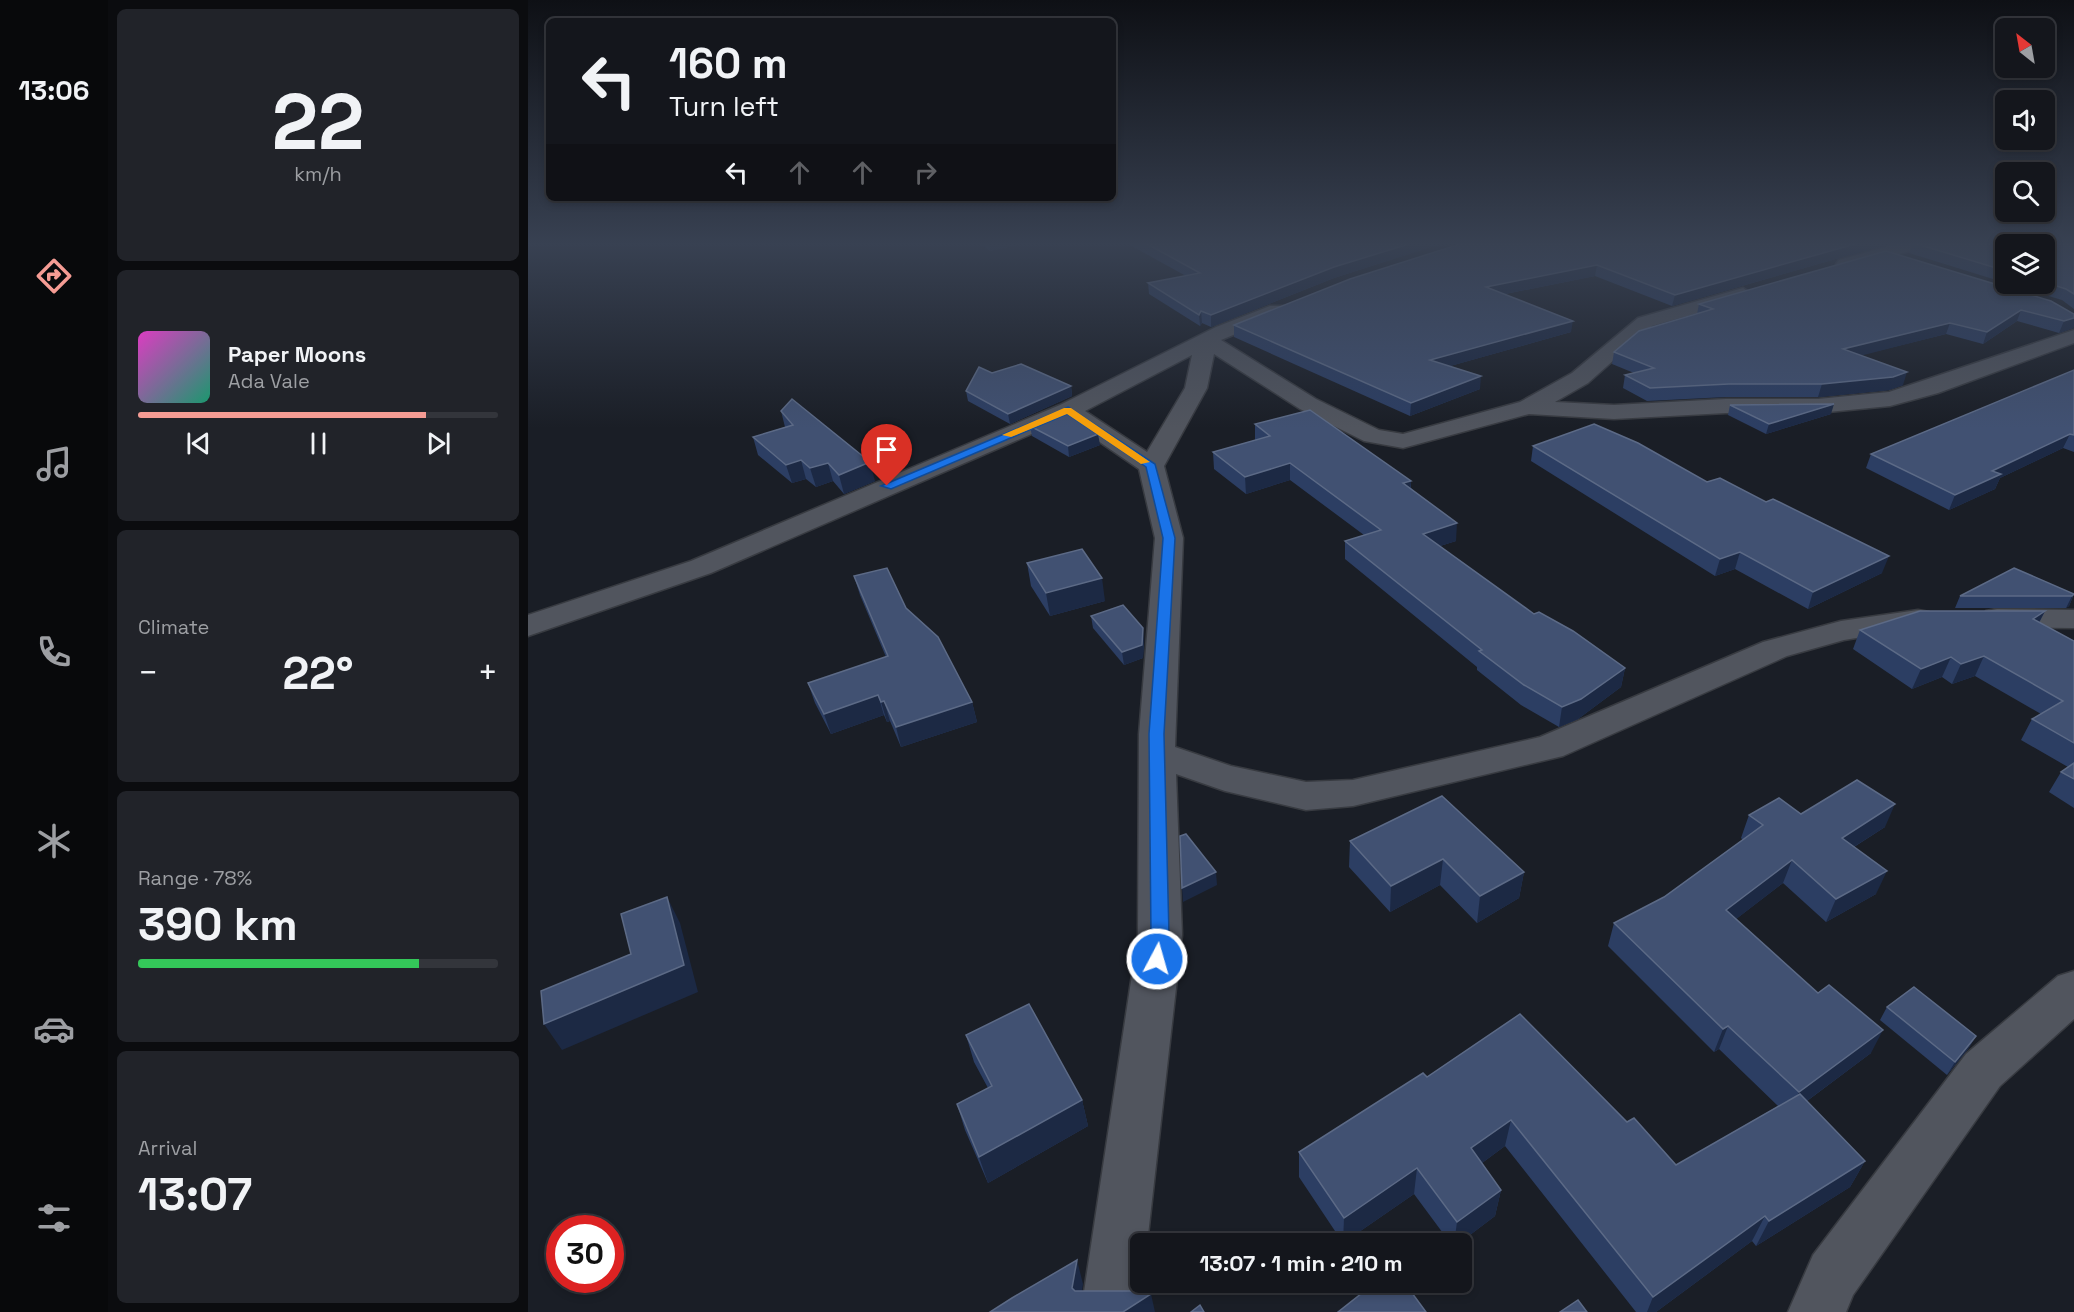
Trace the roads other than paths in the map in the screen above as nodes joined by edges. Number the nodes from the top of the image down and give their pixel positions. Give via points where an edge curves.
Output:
1 (1289, 305) edge
2 (1703, 305) edge
3 (2073, 325) edge
4 (1206, 340) junction
5 (1528, 407) junction
6 (1068, 410) junction
7 (1151, 466) junction
8 (2074, 600) edge
9 (2058, 619) edge
10 (528, 626) edge
11 (1157, 754) junction
12 (2074, 990) edge
13 (1110, 1312) edge
14 (1817, 1312) edge

1 - 4 street
2 - 5 street via 1645,322 1580,378
3 - 5 street via 1930,388 1890,399 1818,406 1614,412
4 - 5 street via 1308,404 1373,436 1403,441
4 - 6 street
4 - 7 street via 1196,388
6 - 7 street
6 - 10 street via 700,567
7 - 11 street via 1169,538
8 - 9 street
9 - 11 street via 1912,619 1841,631 1775,649 1550,747 1353,793 1306,796 1225,778
11 - 13 street via 1160,935
12 - 14 street via 1983,1070 1833,1275

